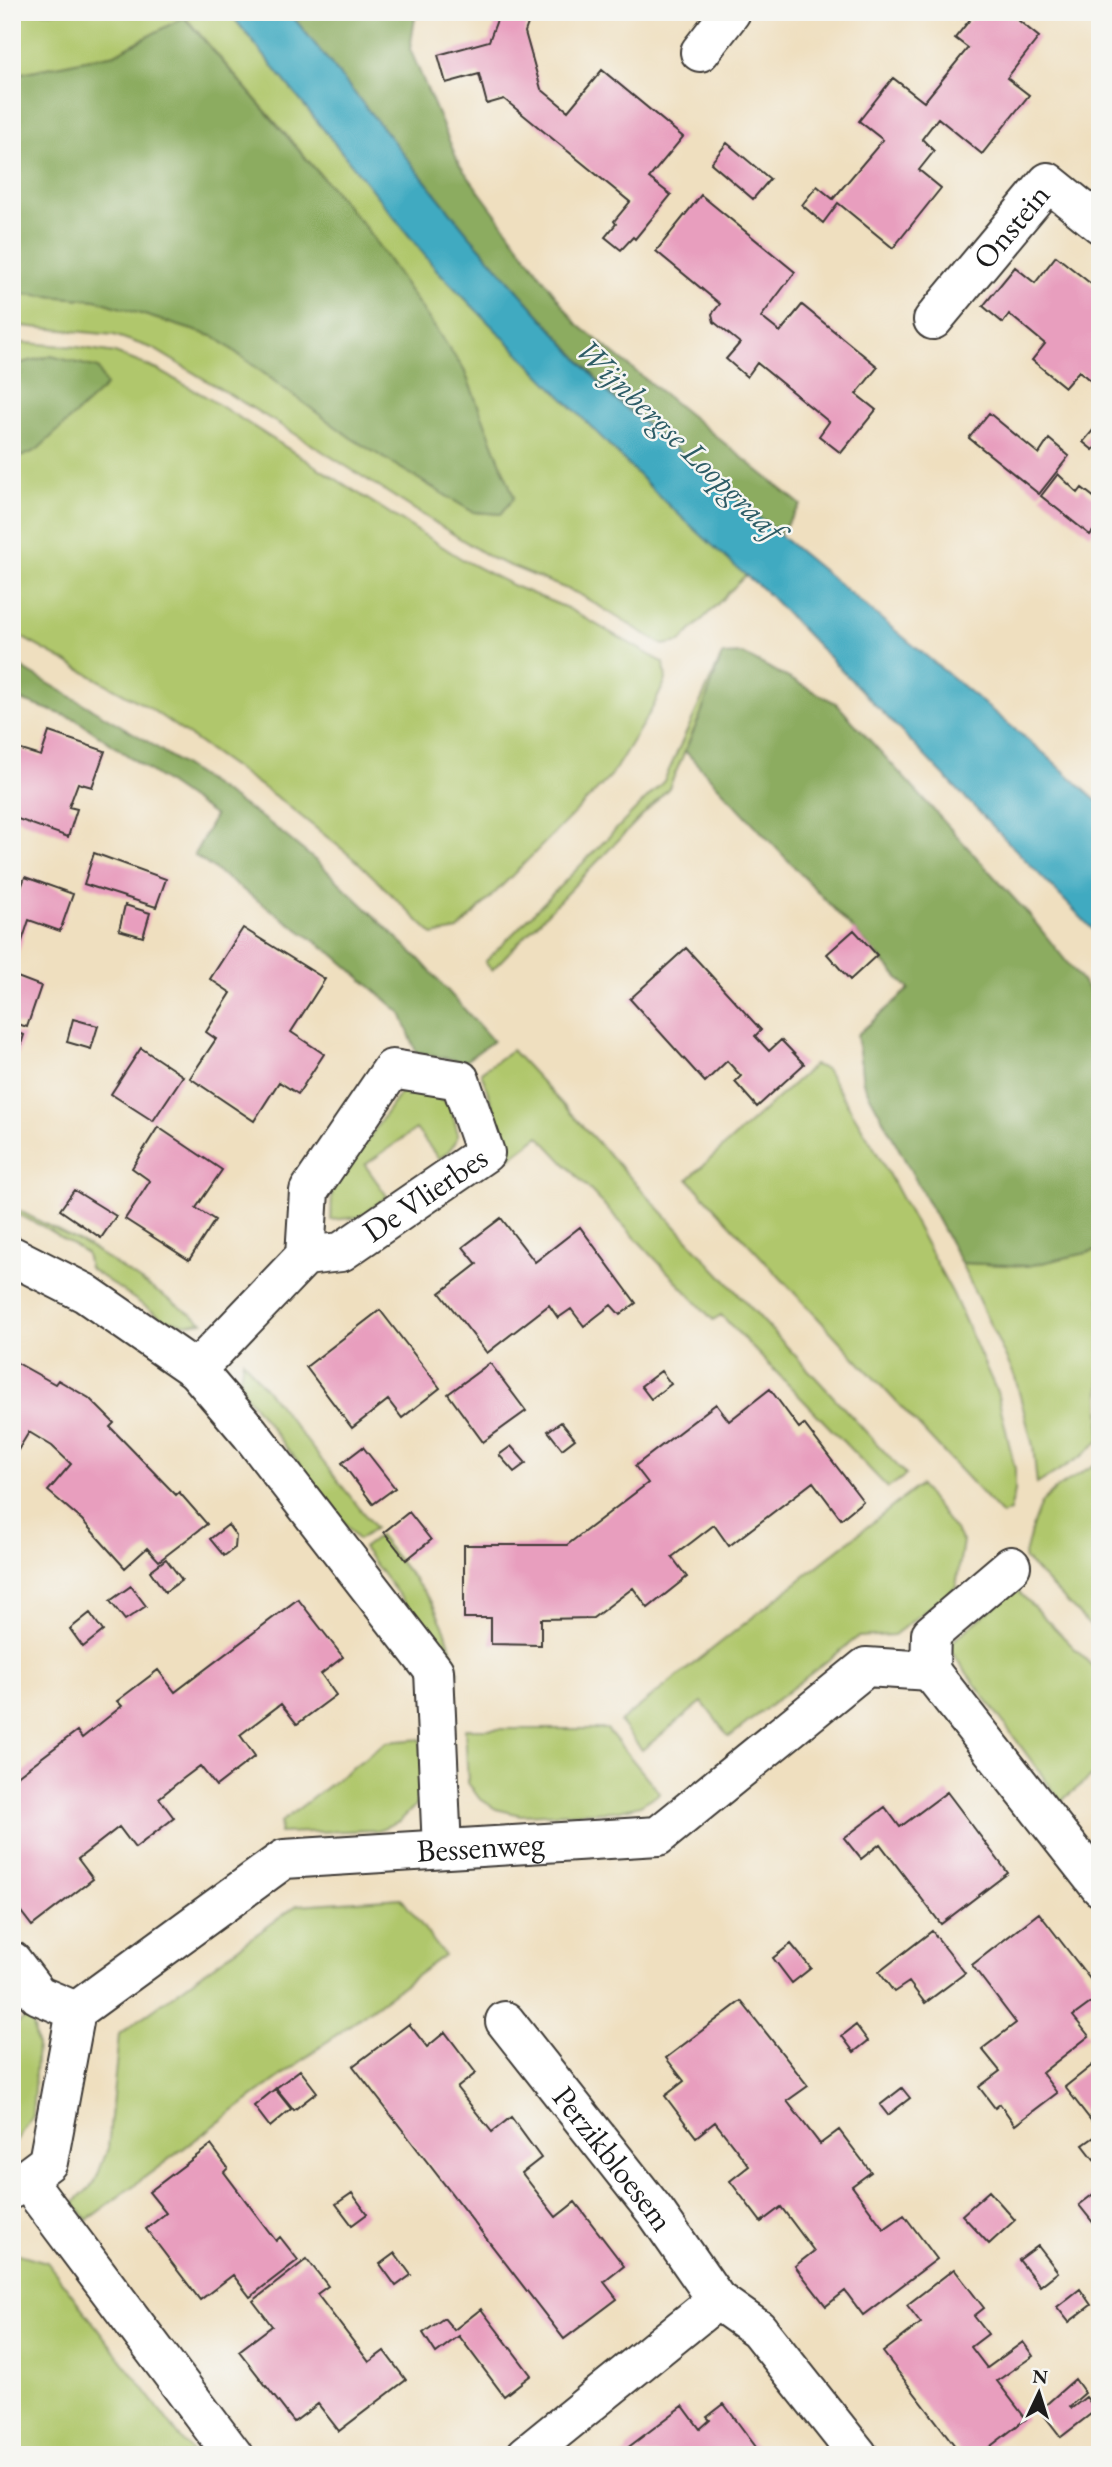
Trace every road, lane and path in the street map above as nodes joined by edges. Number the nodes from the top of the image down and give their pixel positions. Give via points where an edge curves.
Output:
1 (731, 12) edge
2 (700, 52) dead end
3 (1100, 223) edge
4 (933, 320) dead end
5 (12, 1256) edge
6 (305, 1256) junction
7 (196, 1370) junction
8 (1011, 1566) dead end
9 (930, 1671) junction
10 (442, 1849) junction
11 (1100, 1887) edge
12 (12, 1961) edge
13 (76, 2011) junction
14 (505, 2021) dead end
15 (19, 2184) edge
16 (717, 2300) junction
17 (233, 2455) edge
18 (526, 2455) edge
19 (858, 2455) edge

1 - 2 street
3 - 4 street, Onstein via 1048,182
5 - 7 street via 85,1293
6 - 6 street, De Vlierbes via 341,1252 485,1153 460,1080 392,1069 309,1191
6 - 7 street
7 - 10 street via 434,1671
8 - 9 street via 931,1634
9 - 10 street, Bessenweg via 866,1667 658,1836
9 - 11 street
10 - 13 street, Bessenweg via 284,1859
12 - 13 street via 38,1995
13 - 15 street via 48,2162
14 - 16 street, Perzikbloesem via 655,2211
15 - 17 street
16 - 18 street
16 - 19 street, Perzikbloesem via 758,2329

